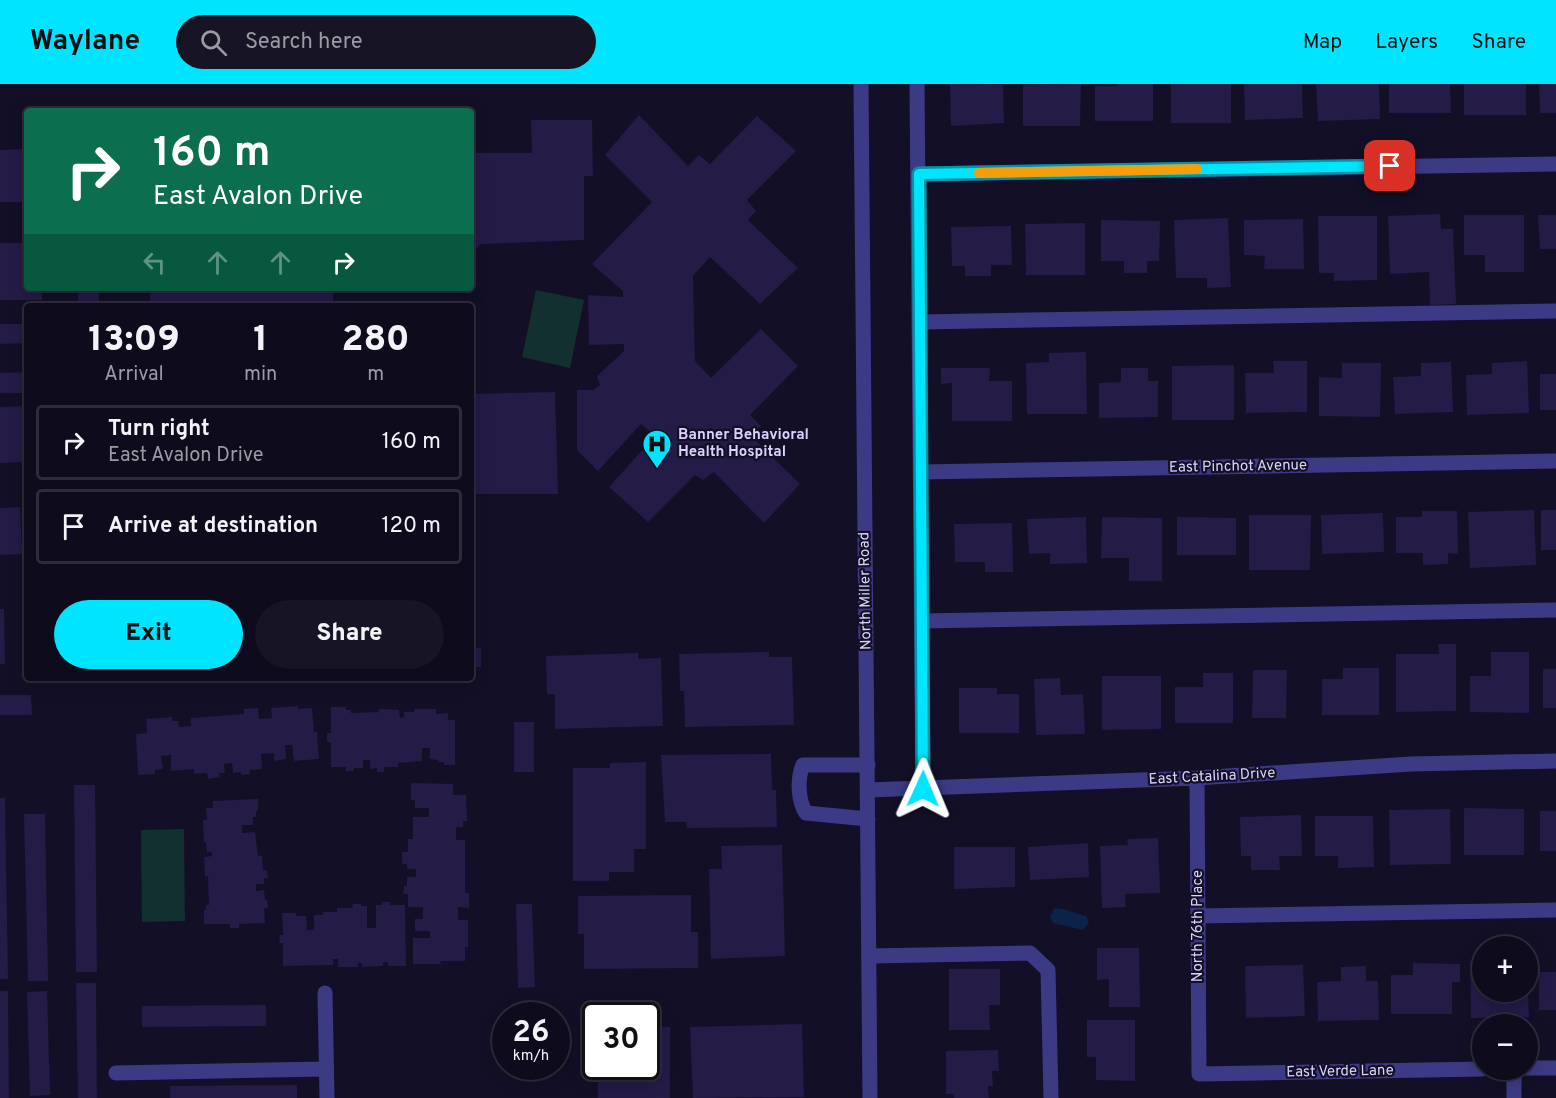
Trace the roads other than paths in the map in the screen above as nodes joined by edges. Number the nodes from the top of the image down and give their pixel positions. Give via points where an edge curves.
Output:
1 (861, 84) edge
2 (917, 84) edge
3 (1556, 164) edge
4 (919, 174) junction
5 (1556, 310) edge
6 (920, 322) junction
7 (1556, 461) edge
8 (921, 472) junction
9 (1556, 610) edge
10 (922, 621) junction
11 (1556, 761) edge
12 (868, 765) junction
13 (1197, 778) junction
14 (923, 789) junction
15 (868, 790) junction
16 (868, 819) junction
17 (1556, 910) edge
18 (1198, 916) junction
19 (869, 956) junction
20 (325, 993) dead end
21 (1538, 1068) edge
22 (1556, 1068) edge
23 (326, 1069) junction
24 (1472, 1069) edge
25 (116, 1073) dead end
26 (1199, 1074) joint
27 (1515, 1080) edge
28 (327, 1098) edge
29 (870, 1098) edge
30 (1051, 1098) edge
31 (1515, 1098) edge

1 - 12 street, North Miller Road
2 - 4 street
3 - 4 street
4 - 6 street
5 - 6 street
6 - 8 street
7 - 8 street, East Pinchot Avenue
8 - 10 street
9 - 10 street
10 - 14 street
11 - 13 street, East Catalina Drive via 1410,764
12 - 15 street, North Miller Road
12 - 16 street via 803,765 800,773 801,805 806,813
13 - 14 street, East Catalina Drive
13 - 18 street, North 76th Place
14 - 15 street, East Catalina Drive
15 - 16 street, North Miller Road
16 - 19 street, North Miller Road
17 - 18 street
18 - 26 street, North 76th Place
19 - 29 street, North Miller Road
19 - 30 street via 1030,953 1048,970
20 - 23 street
21 - 22 street
23 - 25 street
23 - 28 street
24 - 26 street, East Verde Lane
27 - 31 street

